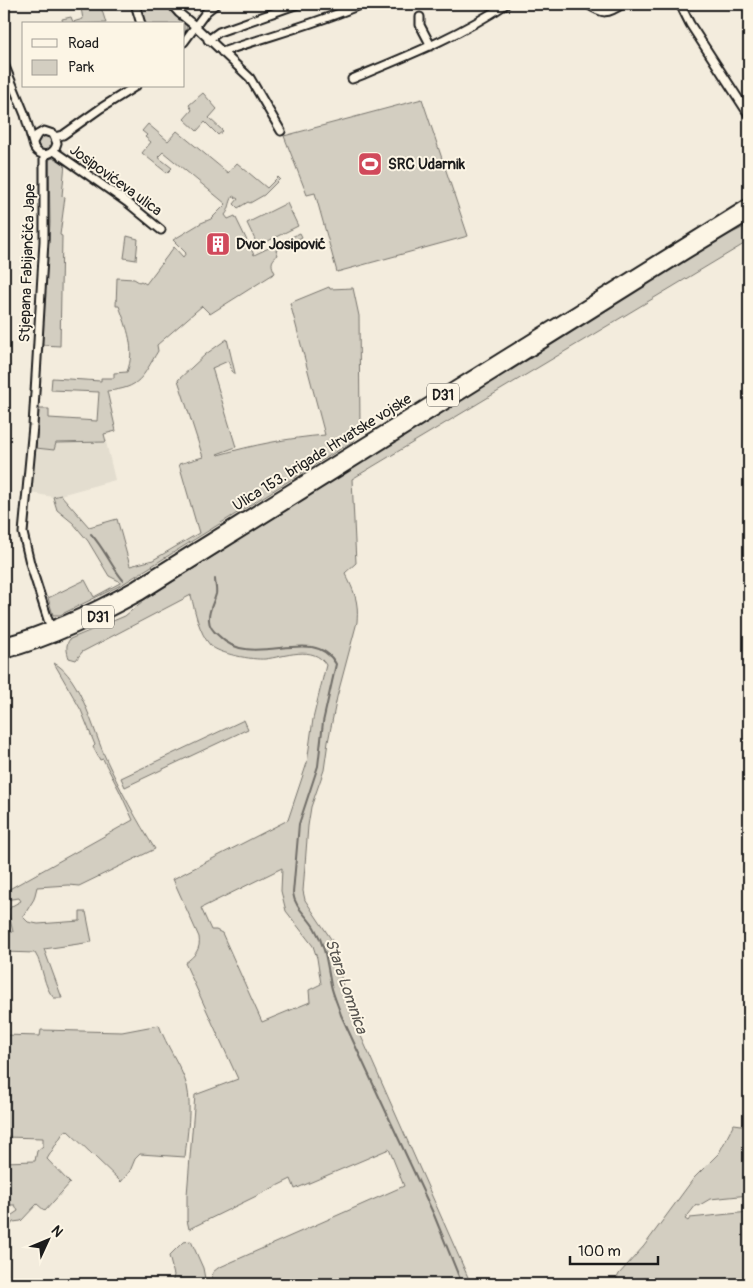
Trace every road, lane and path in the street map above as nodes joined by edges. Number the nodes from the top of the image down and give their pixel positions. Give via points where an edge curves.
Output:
1 (135, 4) edge
2 (171, 4) edge
3 (216, 4) edge
4 (298, 4) edge
5 (362, 4) edge
6 (506, 4) edge
7 (587, 4) edge
8 (623, 4) edge
9 (680, 4) edge
10 (420, 18) dead end
11 (140, 22) edge
12 (195, 26) junction
13 (208, 40) junction
14 (185, 41) edge
15 (431, 46) junction
16 (222, 52) junction
17 (4, 64) edge
18 (352, 79) dead end
19 (133, 88) edge
20 (25, 115) junction
21 (749, 115) edge
22 (44, 131) junction
23 (281, 131) dead end
24 (55, 137) junction
25 (33, 142) junction
26 (54, 151) junction
27 (44, 155) junction
28 (749, 204) edge
29 (749, 215) edge
30 (162, 230) dead end
31 (53, 632) junction
32 (4, 643) edge
33 (4, 653) edge

1 - 11 street
2 - 12 street
3 - 12 street
4 - 13 street via 219,32
5 - 16 street via 329,18
6 - 15 street
7 - 8 street via 600,13
9 - 21 street
10 - 15 street via 420,25
12 - 13 street
12 - 14 street
13 - 16 street
15 - 18 street
16 - 23 street via 250,78
17 - 20 street
19 - 24 street via 63,135
20 - 22 street via 33,126
20 - 25 street
22 - 24 street
22 - 25 street via 36,135
24 - 26 street
25 - 27 street via 36,151
26 - 27 street
26 - 30 street, Josipovićeva ulica
27 - 31 street, Stjepana Fabijančića Jape via 44,241 23,532
28 - 31 main road, Ulica 153. brigade Hrvatske vojske / D31 via 136,586
29 - 31 main road, Ulica 153. brigade Hrvatske vojske / D31 via 140,594 108,612
31 - 32 main road, Ulica 153. brigade Hrvatske vojske / D31
31 - 33 main road, Ulica 153. brigade Hrvatske vojske / D31

